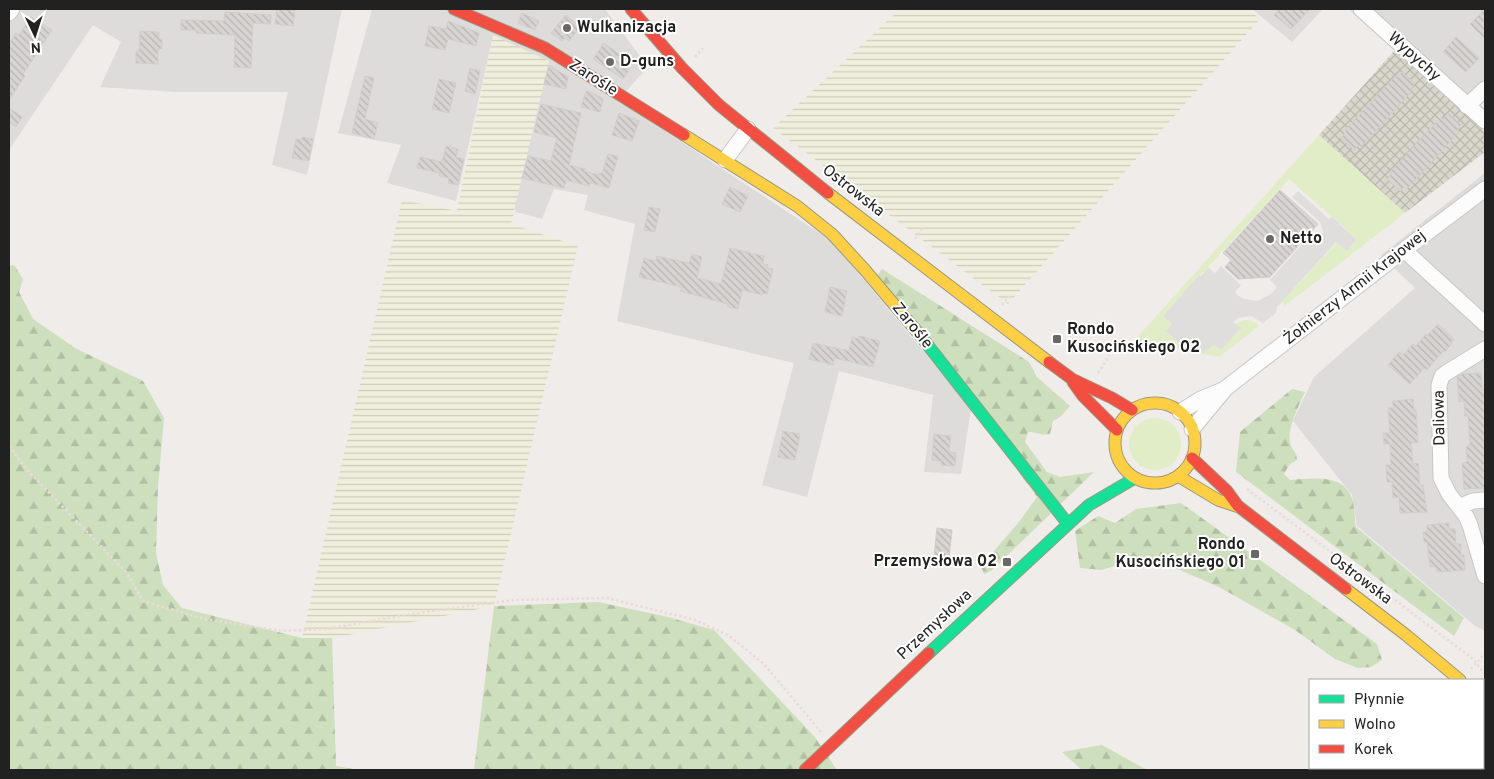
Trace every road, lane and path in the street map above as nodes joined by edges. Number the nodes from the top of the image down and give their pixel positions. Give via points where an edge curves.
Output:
1 (12, 9) edge
2 (454, 9) edge
3 (631, 9) edge
4 (1361, 9) edge
5 (9, 13) edge
6 (1485, 89) edge
7 (1468, 106) junction
8 (1485, 121) edge
9 (748, 129) junction
10 (725, 160) junction
11 (1485, 189) edge
12 (1404, 250) junction
13 (1485, 324) edge
14 (1485, 348) edge
15 (1110, 355) dead end
16 (1072, 379) junction
17 (1089, 387) junction
18 (1226, 388) junction
19 (1132, 410) junction
20 (1180, 412) junction
21 (1192, 429) junction
22 (1117, 430) junction
23 (9, 446) edge
24 (1192, 458) junction
25 (1178, 476) junction
26 (1135, 478) junction
27 (1104, 481) dead end
28 (1240, 484) dead end
29 (1485, 500) edge
30 (1089, 505) junction
31 (1238, 506) junction
32 (1459, 507) junction
33 (1068, 524) junction
34 (1485, 576) edge
35 (1485, 653) edge
36 (1477, 663) junction
37 (1470, 671) dead end
38 (1485, 674) edge
39 (1459, 679) edge
40 (831, 745) junction
41 (805, 770) edge

1 - 5 street
2 - 10 main road, Zarośle via 545,48
3 - 9 main road, Ostrowska via 682,68
4 - 7 street, Wypychy
6 - 7 street
7 - 8 street, Wypychy
9 - 10 street
9 - 16 main road, Ostrowska
10 - 33 main road, Zarośle via 797,206 838,241 915,329
11 - 12 street, Żołnierzy Armii Krajowej
12 - 13 street
12 - 18 street, Żołnierzy Armii Krajowej
14 - 32 street, Daliowa via 1446,372 1439,385 1441,478
15 - 17 path
16 - 17 main road, Ostrowska
16 - 22 main road, Ostrowska via 1083,396
17 - 19 main road, Ostrowska
18 - 20 street, Żołnierzy Armii Krajowej
18 - 21 street, Żołnierzy Armii Krajowej
19 - 20 main road via 1156,403
19 - 22 main road
20 - 21 main road
21 - 24 main road
22 - 26 main road via 1117,466
23 - 40 path via 28,471 126,572 142,602 204,620 282,631 327,629 514,600 607,598 695,620 728,635 764,664
24 - 25 main road
24 - 31 main road, Ostrowska
25 - 26 main road via 1157,483
25 - 31 main road, Ostrowska via 1218,500
26 - 30 main road, Przemysłowa
27 - 30 main road, Przemysłowa
28 - 36 path
29 - 32 street
30 - 33 main road, Przemysłowa
31 - 39 main road, Ostrowska via 1406,634
32 - 34 street, Daliowa via 1470,525
33 - 40 main road, Przemysłowa
35 - 36 path
36 - 37 path
36 - 38 path
40 - 41 main road, Przemysłowa

